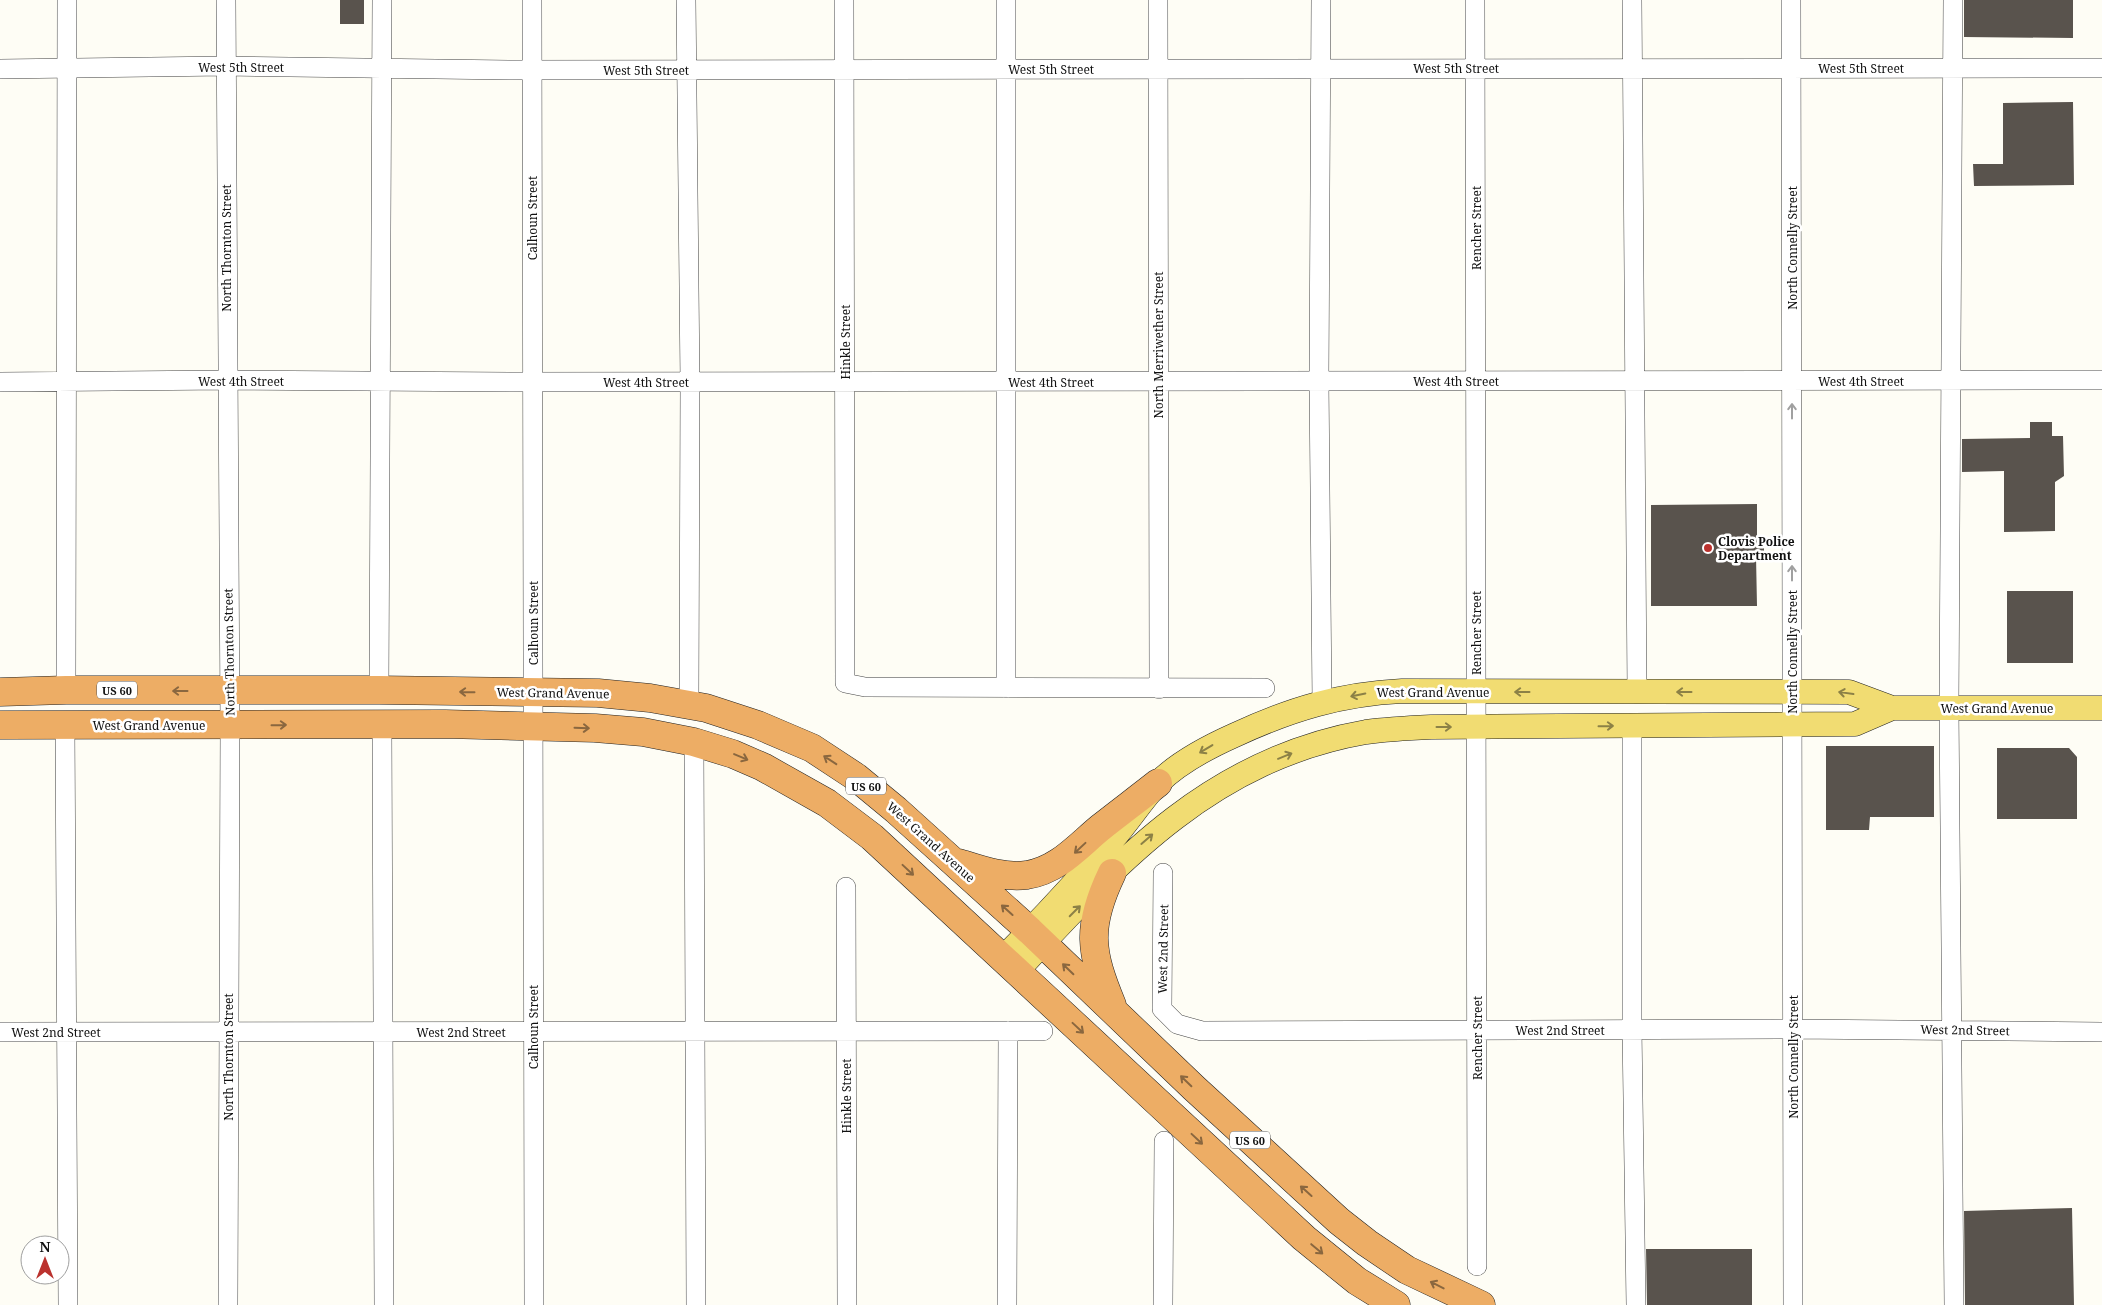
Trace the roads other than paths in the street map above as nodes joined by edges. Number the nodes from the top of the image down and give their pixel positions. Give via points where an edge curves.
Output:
1 (67, 0) edge
2 (226, 0) edge
3 (382, 0) edge
4 (532, 0) edge
5 (686, 0) edge
6 (844, 0) edge
7 (1006, 0) edge
8 (1158, 0) edge
9 (1321, 0) edge
10 (1475, 0) edge
11 (1632, 0) edge
12 (1792, 0) edge
13 (1953, 0) edge
14 (226, 66) junction
15 (67, 68) junction
16 (382, 68) junction
17 (1476, 68) junction
18 (1632, 68) junction
19 (1792, 68) junction
20 (1954, 68) junction
21 (2102, 68) edge
22 (0, 69) edge
23 (844, 69) junction
24 (1006, 69) junction
25 (1158, 69) junction
26 (1322, 69) junction
27 (532, 70) junction
28 (686, 70) junction
29 (227, 380) junction
30 (2102, 380) edge
31 (1476, 381) junction
32 (1636, 381) junction
33 (1792, 381) junction
34 (1952, 381) junction
35 (0, 382) edge
36 (67, 382) junction
37 (382, 382) junction
38 (532, 382) junction
39 (690, 382) junction
40 (845, 382) junction
41 (1008, 382) junction
42 (1158, 382) junction
43 (1319, 382) junction
44 (1006, 688) junction
45 (1265, 688) dead end
46 (1159, 689) junction
47 (66, 690) junction
48 (379, 690) junction
49 (229, 691) junction
50 (0, 692) edge
51 (1476, 692) junction
52 (1637, 692) junction
53 (1792, 692) junction
54 (533, 693) junction
55 (1322, 702) junction
56 (689, 705) junction
57 (1892, 708) junction
58 (1949, 708) junction
59 (2102, 708) edge
60 (65, 724) junction
61 (382, 724) junction
62 (1792, 724) junction
63 (0, 725) edge
64 (1632, 725) junction
65 (230, 726) junction
66 (533, 726) junction
67 (1476, 727) junction
68 (694, 742) junction
69 (1158, 783) junction
70 (954, 862) junction
71 (1112, 873) junction
72 (1163, 873) dead end
73 (846, 887) dead end
74 (1036, 938) junction
75 (1010, 965) junction
76 (1115, 1013) junction
77 (1632, 1029) junction
78 (1793, 1029) junction
79 (1477, 1030) junction
80 (1953, 1030) junction
81 (228, 1031) junction
82 (1008, 1031) junction
83 (1043, 1031) dead end
84 (0, 1032) edge
85 (66, 1032) junction
86 (384, 1032) junction
87 (534, 1032) junction
88 (693, 1032) junction
89 (845, 1032) junction
90 (2102, 1032) edge
91 (1164, 1141) dead end
92 (1477, 1266) dead end
93 (68, 1305) edge
94 (228, 1305) edge
95 (384, 1305) edge
96 (534, 1305) edge
97 (696, 1305) edge
98 (847, 1305) edge
99 (1007, 1305) edge
100 (1163, 1305) edge
101 (1396, 1305) edge
102 (1481, 1305) edge
103 (1636, 1305) edge
104 (1793, 1305) edge
105 (1954, 1305) edge

1 - 15 street
2 - 14 street, North Thornton Street
3 - 16 street
4 - 27 street, Calhoun Street
5 - 28 street
6 - 23 street, Hinkle Street
7 - 24 street
8 - 25 street, North Merriwether Street
9 - 26 street
10 - 17 street, Rencher Street
11 - 18 street
12 - 19 street, North Connelly Street
13 - 20 street
14 - 15 street, West 5th Street
14 - 16 street, West 5th Street
14 - 29 street, North Thornton Street
15 - 22 street, West 5th Street
15 - 36 street
16 - 27 street, West 5th Street
16 - 37 street
17 - 18 street, West 5th Street
17 - 26 street, West 5th Street
17 - 31 street, Rencher Street
18 - 19 street, West 5th Street
18 - 32 street
19 - 20 street, West 5th Street
19 - 33 street, North Connelly Street
20 - 21 street, West 5th Street
20 - 34 street
23 - 24 street, West 5th Street
23 - 28 street, West 5th Street
23 - 40 street, Hinkle Street
24 - 25 street, West 5th Street
24 - 41 street
25 - 26 street, West 5th Street
25 - 42 street, North Merriwether Street
26 - 43 street
27 - 28 street, West 5th Street
27 - 38 street, Calhoun Street
28 - 39 street
29 - 36 street, West 4th Street
29 - 37 street, West 4th Street
29 - 49 street, North Thornton Street
30 - 34 street, West 4th Street
31 - 32 street, West 4th Street
31 - 43 street, West 4th Street
31 - 51 street, Rencher Street
32 - 33 street, West 4th Street
32 - 52 street
33 - 34 street, West 4th Street
53 -> 33 street, North Connelly Street
34 - 58 street
35 - 36 street, West 4th Street
36 - 47 street
37 - 38 street, West 4th Street
37 - 48 street
38 - 39 street, West 4th Street
38 - 54 street, Calhoun Street
39 - 40 street, West 4th Street
39 - 56 street
40 - 41 street, West 4th Street
40 - 44 street, Hinkle Street via 845,683 865,687
41 - 42 street, West 4th Street
41 - 44 street
42 - 43 street, West 4th Street
42 - 46 street, North Merriwether Street
43 - 55 street
44 - 46 street
45 - 46 street
49 -> 47 highway, West Grand Avenue / US 60
47 - 50 highway, West Grand Avenue / US 60
48 - 49 highway, West Grand Avenue / US 60
54 -> 48 highway, West Grand Avenue / US 60
49 - 65 street, North Thornton Street
52 -> 51 main road, West Grand Avenue
51 -> 55 main road, West Grand Avenue via 1368,693
51 - 67 street, Rencher Street
53 -> 52 main road, West Grand Avenue
57 -> 53 main road, West Grand Avenue via 1849,692
53 - 62 street, North Connelly Street
54 - 56 highway, West Grand Avenue / US 60 via 598,693
54 - 66 street, Calhoun Street
55 -> 69 main road, West Grand Avenue via 1272,718 1208,747
70 -> 56 highway, West Grand Avenue / US 60 via 856,777 812,748 758,725
57 - 58 main road, West Grand Avenue
57 - 62 main road, West Grand Avenue via 1855,724
58 - 59 main road, West Grand Avenue
58 - 80 street
60 - 63 highway, West Grand Avenue / US 60
60 - 65 highway, West Grand Avenue / US 60
60 - 85 street
65 -> 61 highway, West Grand Avenue / US 60
61 - 66 highway, West Grand Avenue / US 60
61 - 86 street
62 - 64 main road, West Grand Avenue
62 - 78 street, North Connelly Street
67 -> 64 main road, West Grand Avenue
64 - 77 street
65 - 81 street, North Thornton Street
66 -> 68 highway, West Grand Avenue / US 60 via 643,732
66 - 87 street, Calhoun Street
71 -> 67 main road, West Grand Avenue via 1144,841 1194,802 1221,785 1274,760 1367,732
67 - 79 street, Rencher Street
68 -> 75 highway, West Grand Avenue / US 60 via 763,767 827,803 872,837
68 - 88 street
69 -> 70 highway via 1070,856 1045,870 1011,875
69 - 74 main road, West Grand Avenue
74 -> 70 highway, West Grand Avenue / US 60
74 -> 71 main road, West Grand Avenue
71 - 76 highway via 1097,906 1094,949 1097,969
72 - 79 street, West 2nd Street via 1162,1009 1177,1024 1202,1032
73 - 89 street, Hinkle Street
74 - 75 main road, West Grand Avenue
76 -> 74 highway, US 60
75 -> 101 highway, US 60 via 1304,1238 1357,1281
102 -> 76 highway, US 60 via 1407,1270 1360,1238
77 - 78 street, West 2nd Street
77 - 79 street, West 2nd Street
77 - 103 street
78 - 80 street, West 2nd Street
78 - 104 street, North Connelly Street
79 - 92 street, Rencher Street
80 - 90 street, West 2nd Street
80 - 105 street
81 - 85 street, West 2nd Street
81 - 86 street, West 2nd Street
81 - 94 street, North Thornton Street
82 - 83 street, West 2nd Street
82 - 89 street, West 2nd Street
82 - 99 street
84 - 85 street, West 2nd Street
85 - 93 street
86 - 87 street, West 2nd Street
86 - 95 street
87 - 88 street, West 2nd Street
87 - 96 street, Calhoun Street
88 - 89 street, West 2nd Street
88 - 97 street
89 - 98 street, Hinkle Street
91 - 100 street

